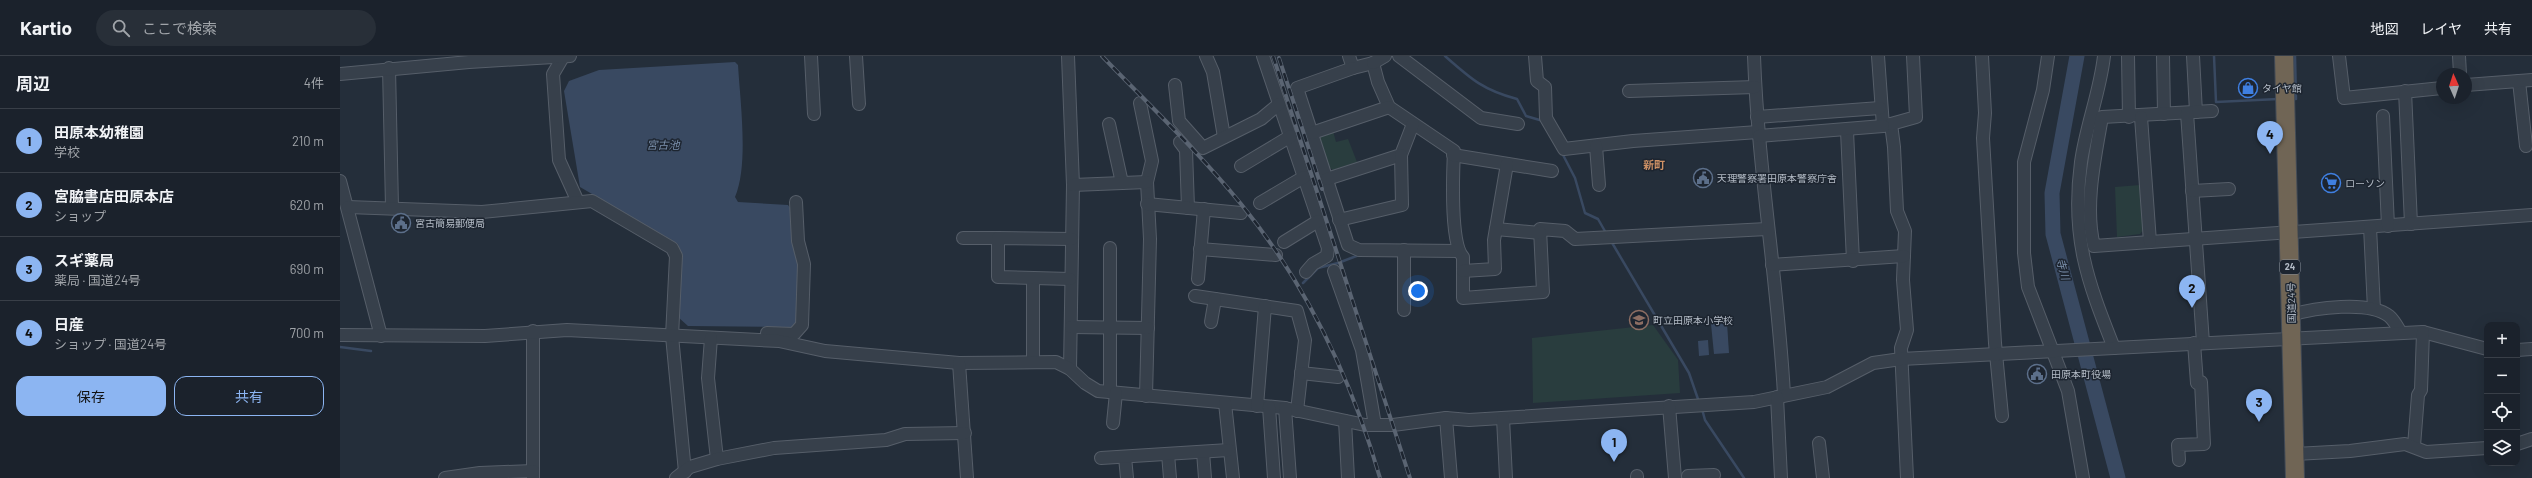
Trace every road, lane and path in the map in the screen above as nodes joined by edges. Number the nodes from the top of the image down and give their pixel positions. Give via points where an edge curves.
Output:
1 (562, 56) edge
2 (811, 56) edge
3 (856, 56) edge
4 (1068, 56) edge
5 (1206, 56) edge
6 (1263, 56) edge
7 (1349, 56) edge
8 (1385, 56) edge
9 (1399, 56) edge
10 (1535, 56) edge
11 (1754, 56) edge
12 (1878, 56) edge
13 (1913, 56) edge
14 (1982, 56) edge
15 (2048, 56) edge
16 (2104, 56) edge
17 (2128, 56) edge
18 (2163, 56) edge
19 (2193, 56) edge
20 (2284, 56) edge
21 (2340, 56) edge
22 (2459, 56) edge
23 (1373, 63) junction
24 (394, 64) edge
25 (1353, 68) junction
26 (2460, 68) edge
27 (340, 74) edge
28 (2532, 80) edge
29 (2519, 81) junction
30 (1175, 85) dead end
31 (2472, 85) edge
32 (1755, 87) junction
33 (2436, 88) edge
34 (1629, 91) dead end
35 (2405, 91) junction
36 (1140, 103) dead end
37 (859, 104) dead end
38 (1279, 104) junction
39 (1390, 107) junction
40 (1880, 108) junction
41 (2212, 111) dead end
42 (2191, 112) junction
43 (814, 114) dead end
44 (2164, 114) junction
45 (2141, 116) junction
46 (2383, 116) dead end
47 (1757, 117) junction
48 (2129, 117) junction
49 (1109, 124) dead end
50 (1413, 124) junction
51 (1518, 124) dead end
52 (1887, 125) junction
53 (1847, 131) junction
54 (1312, 133) junction
55 (1758, 134) junction
56 (1291, 136) junction
57 (1224, 137) junction
58 (1180, 142) dead end
59 (1596, 146) junction
60 (2526, 146) dead end
61 (1401, 155) junction
62 (1454, 155) junction
63 (1507, 164) junction
64 (1241, 166) dead end
65 (1552, 171) dead end
66 (1304, 177) junction
67 (1326, 178) junction
68 (340, 180) edge
69 (1147, 182) junction
70 (1122, 183) junction
71 (1599, 185) dead end
72 (1073, 186) junction
73 (2229, 189) dead end
74 (2192, 191) junction
75 (578, 202) junction
76 (796, 202) dead end
77 (1260, 203) dead end
78 (1147, 204) junction
79 (392, 207) junction
80 (348, 208) junction
81 (1188, 208) junction
82 (1204, 209) junction
83 (1241, 213) dead end
84 (2532, 215) edge
85 (1340, 220) junction
86 (1318, 221) junction
87 (2411, 224) junction
88 (2388, 226) junction
89 (2370, 227) junction
90 (1496, 229) junction
91 (1767, 229) junction
92 (2289, 232) junction
93 (1540, 233) junction
94 (963, 238) dead end
95 (998, 238) junction
96 (1072, 239) junction
97 (2196, 239) junction
98 (1284, 242) dead end
99 (2150, 242) junction
100 (1110, 248) dead end
101 (1200, 249) junction
102 (1458, 251) junction
103 (1404, 254) junction
104 (1276, 255) dead end
105 (1904, 256) junction
106 (1853, 261) junction
107 (1772, 265) junction
108 (1334, 271) dead end
109 (1463, 271) junction
110 (1306, 272) dead end
111 (1032, 278) junction
112 (1070, 279) junction
113 (1198, 279) dead end
114 (1195, 296) dead end
115 (1215, 299) junction
116 (1265, 306) junction
117 (2374, 308) junction
118 (1404, 310) dead end
119 (2291, 315) junction
120 (1211, 322) dead end
121 (1071, 327) junction
122 (1110, 328) junction
123 (1148, 328) junction
124 (533, 331) junction
125 (672, 331) junction
126 (2423, 332) junction
127 (2401, 333) junction
128 (340, 336) edge
129 (381, 336) junction
130 (711, 338) junction
131 (2291, 340) junction
132 (2198, 343) junction
133 (2113, 348) junction
134 (2484, 348) edge
135 (2532, 349) edge
136 (2054, 350) junction
137 (2520, 350) edge
138 (1997, 354) junction
139 (1901, 359) junction
140 (1033, 362) junction
141 (959, 363) junction
142 (1070, 369) junction
143 (1302, 373) junction
144 (1338, 377) dead end
145 (1113, 392) junction
146 (1146, 396) junction
147 (1780, 396) junction
148 (1225, 403) junction
149 (1669, 406) junction
150 (1263, 407) junction
151 (1285, 408) junction
152 (1297, 411) junction
153 (2002, 416) dead end
154 (1446, 418) junction
155 (1503, 418) junction
156 (1345, 421) junction
157 (1113, 423) dead end
158 (1375, 425) junction
159 (965, 433) junction
160 (2532, 439) edge
161 (1819, 443) dead end
162 (2520, 443) edge
163 (2414, 446) junction
164 (2484, 448) edge
165 (1229, 450) junction
166 (1203, 452) junction
167 (1168, 454) junction
168 (2295, 454) junction
169 (1125, 457) junction
170 (1101, 458) dead end
171 (717, 459) junction
172 (2179, 460) dead end
173 (533, 475) edge
174 (680, 475) edge
175 (1714, 475) dead end
176 (445, 478) edge
177 (967, 478) edge
178 (1127, 478) edge
179 (1170, 478) edge
180 (1205, 478) edge
181 (1233, 478) edge
182 (1274, 478) edge
183 (1290, 478) edge
184 (1348, 478) edge
185 (1451, 478) edge
186 (1506, 478) edge
187 (1682, 478) edge
188 (1782, 478) edge
189 (1823, 478) edge
190 (1908, 478) edge
191 (2083, 478) edge
192 (2295, 478) edge

1 - 24 street
1 - 75 street via 553,74 559,160
2 - 43 street
3 - 37 street
4 - 72 street
5 - 57 street via 1213,72
6 - 38 street
7 - 25 street
8 - 23 street
9 - 51 street via 1481,118
10 - 59 street via 1537,81 1544,86 1546,118 1564,149
11 - 32 street
12 - 40 street
13 - 52 street via 1916,117
14 - 138 street via 1985,113 1983,138
15 - 136 street via 2043,90 2024,162 2023,200 2028,287
16 - 133 street via 2081,162 2078,202 2080,246 2086,275
17 - 48 street
18 - 44 street
19 - 42 street
20 - 92 highway, 国道24号 / 24
21 - 35 street via 2344,98
22 - 26 street
23 - 25 street
23 - 39 street via 1378,82
24 - 27 street
24 - 79 street
25 - 54 street via 1297,88
28 - 29 street
29 - 31 street
29 - 60 street
30 - 57 street via 1179,121 1203,148
32 - 34 street
32 - 47 street
33 - 35 street
35 - 87 street
36 - 69 street via 1152,161
38 - 56 street
38 - 57 street via 1261,119
39 - 50 street
39 - 54 street
40 - 47 street
40 - 52 street
41 - 42 street
42 - 44 street
42 - 74 street
44 - 45 street
45 - 48 street
45 - 99 street
46 - 88 street
47 - 55 street
48 - 99 street via 2102,117 2092,178 2091,235 2094,246
49 - 70 street
50 - 61 street
50 - 62 street via 1454,150
52 - 53 street
52 - 105 street via 1894,147 1897,211 1905,231
53 - 55 street
53 - 106 street
54 - 67 street
55 - 59 street via 1633,141
55 - 91 street
56 - 64 street
56 - 66 street
58 - 81 street via 1186,150
59 - 71 street
61 - 67 street
61 - 85 street via 1402,205
62 - 63 street
62 - 102 street via 1454,210
63 - 65 street
63 - 90 street
66 - 77 street
66 - 86 street
67 - 85 street
68 - 80 street
69 - 70 street
69 - 78 street
70 - 72 street
72 - 96 street
73 - 74 street
74 - 97 street
75 - 79 street via 482,212
75 - 125 street via 592,201 672,248 676,256
76 - 125 street via 798,241 804,264 802,325 794,334
78 - 81 street
78 - 123 street via 1150,239
79 - 80 street
80 - 129 street
81 - 82 street
82 - 83 street
82 - 101 street
84 - 87 street
85 - 103 street via 1348,245 1359,250
86 - 98 street
86 - 110 street via 1328,248 1327,256 1312,264
87 - 88 street
88 - 89 street
89 - 92 street
89 - 117 street
90 - 93 street
90 - 109 street via 1496,269
91 - 93 street via 1575,239 1565,231 1540,230
91 - 107 street
92 - 97 street
92 - 119 highway, 国道24号 / 24
93 - 109 street via 1543,292 1463,298
94 - 95 street
95 - 96 street
95 - 111 street via 998,277
96 - 112 street
97 - 99 street
97 - 132 street
100 - 122 street
101 - 104 street
101 - 113 street
102 - 103 street
102 - 109 street via 1463,257
103 - 118 street
105 - 106 street
105 - 139 street via 1907,330 1900,348
106 - 107 street
107 - 147 street via 1778,313
108 - 158 street via 1362,350
111 - 112 street
111 - 140 street
112 - 121 street
114 - 115 street
115 - 116 street
115 - 120 street
116 - 143 street via 1296,311 1305,340
116 - 150 street
117 - 119 street via 2328,307
117 - 127 street via 2388,316
119 - 131 highway, 国道24号 / 24
121 - 122 street
121 - 142 street
122 - 123 street
122 - 145 street
123 - 146 street
124 - 125 street
124 - 129 street via 485,336
124 - 173 street
125 - 130 street
125 - 174 street
126 - 127 street
126 - 134 street
126 - 163 street
127 - 131 street
128 - 129 street
130 - 141 street via 779,341 825,351
130 - 171 street via 708,378
131 - 132 street
131 - 168 highway, 国道24号 / 24
132 - 133 street
132 - 172 street via 2197,383 2201,382 2204,444 2178,445
133 - 136 street
135 - 137 street
136 - 138 street
136 - 191 street via 2068,391
138 - 139 street
138 - 153 street
139 - 147 street via 1873,363 1827,386
139 - 190 street
140 - 141 street
140 - 142 street via 1056,362
141 - 159 street
142 - 145 street via 1098,391
143 - 144 street
143 - 152 street
145 - 146 street
145 - 157 street
146 - 148 street
147 - 149 street via 1754,402
147 - 188 street
148 - 150 street
148 - 165 street
149 - 155 street
149 - 187 street
150 - 151 street
150 - 182 street
151 - 152 street
151 - 183 street
152 - 156 street
154 - 155 street
154 - 158 street
154 - 185 street
155 - 186 street
156 - 158 street
156 - 184 street
159 - 171 street via 905,434 886,440 774,448
159 - 177 street
160 - 162 street
161 - 189 street
163 - 164 street via 2426,452
163 - 168 street via 2405,444
165 - 166 street
165 - 181 street
166 - 167 street
166 - 180 street
167 - 169 street
167 - 179 street
168 - 192 highway, 国道24号 / 24
169 - 170 street
169 - 178 street
171 - 174 street via 690,468
173 - 176 street via 480,473
175 - 187 street

